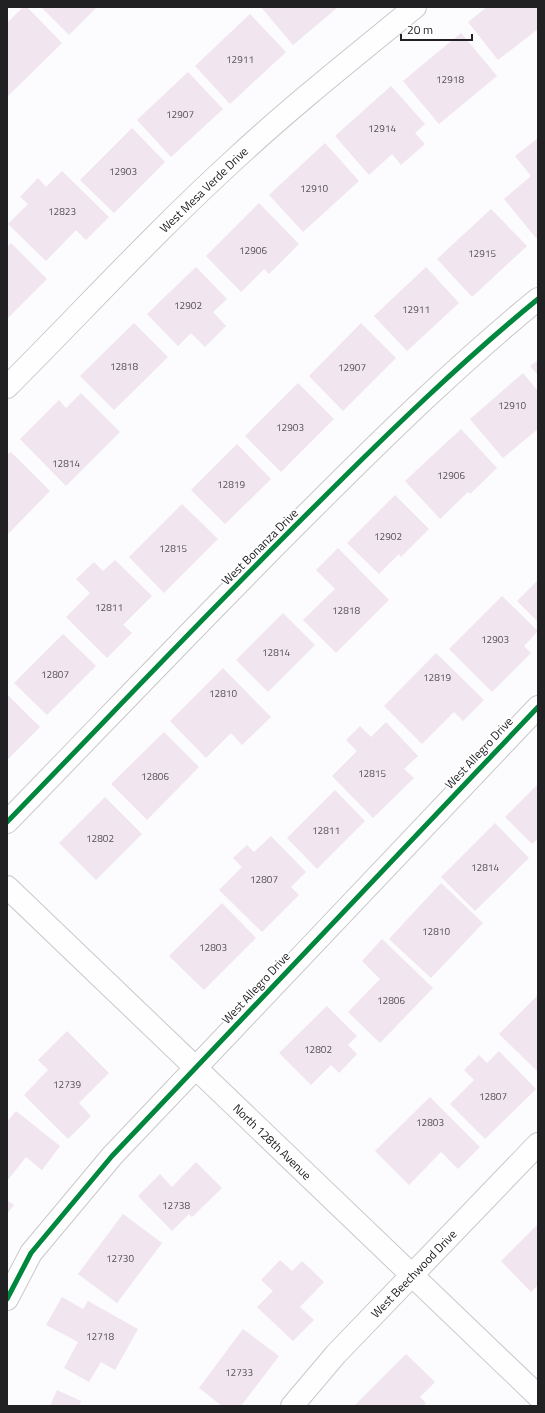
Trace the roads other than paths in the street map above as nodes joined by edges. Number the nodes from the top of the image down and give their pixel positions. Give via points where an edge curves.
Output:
1 (415, 7) edge
2 (538, 299) edge
3 (7, 387) edge
4 (538, 706) edge
5 (7, 822) edge
6 (7, 887) edge
7 (194, 1068) junction
8 (538, 1144) edge
9 (413, 1276) junction
10 (7, 1298) edge
11 (538, 1396) edge
12 (292, 1406) edge

1 - 3 street, West Mesa Verde Drive via 234,159
2 - 5 street, West Bonanza Drive via 503,327 394,427 245,576
4 - 7 street, West Allegro Drive
6 - 7 street, North 128th Avenue
7 - 9 street, North 128th Avenue
7 - 10 street, West Allegro Drive via 112,1156 31,1253
8 - 9 street, West Beechwood Drive
9 - 11 street, North 128th Avenue
9 - 12 street, West Beechwood Drive via 336,1354

